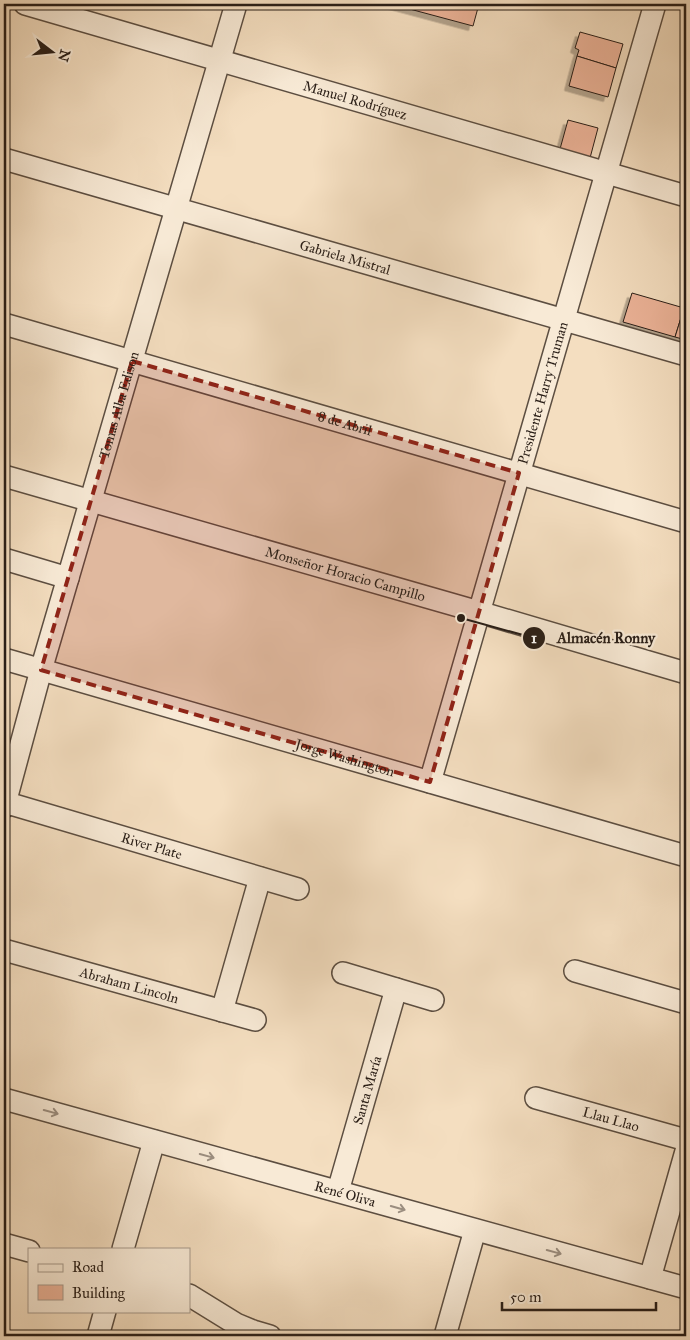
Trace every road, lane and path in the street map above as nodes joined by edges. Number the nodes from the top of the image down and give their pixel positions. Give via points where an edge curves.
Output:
1 (25, 4) edge
2 (236, 4) edge
3 (655, 4) edge
4 (219, 60) junction
5 (4, 159) edge
6 (606, 172) junction
7 (686, 196) edge
8 (176, 208) junction
9 (564, 319) junction
10 (4, 324) edge
11 (686, 355) edge
12 (132, 361) junction
13 (519, 473) junction
14 (4, 476) edge
15 (91, 501) junction
16 (686, 522) edge
17 (4, 559) edge
18 (68, 578) junction
19 (479, 612) junction
20 (4, 659) edge
21 (41, 670) junction
22 (686, 673) edge
23 (430, 782) junction
24 (4, 804) edge
25 (686, 856) edge
26 (260, 878) junction
27 (298, 889) dead end
28 (4, 950) edge
29 (575, 971) dead end
30 (343, 973) dead end
31 (396, 989) junction
32 (434, 1000) dead end
33 (686, 1003) edge
34 (222, 1011) junction
35 (255, 1020) dead end
36 (536, 1098) dead end
37 (4, 1099) edge
38 (686, 1140) edge
39 (154, 1141) junction
40 (686, 1151) edge
41 (338, 1191) junction
42 (475, 1230) junction
43 (4, 1244) edge
44 (123, 1248) edge
45 (28, 1251) edge
46 (650, 1278) junction
47 (686, 1288) edge
48 (190, 1296) edge
49 (105, 1312) edge
50 (98, 1336) edge
51 (270, 1336) edge
52 (445, 1336) edge

1 - 4 street, Manuel Rodríguez
2 - 4 street, Tomas Alba Edison
3 - 6 street, Presidente Harry Truman
4 - 6 street, Manuel Rodríguez
4 - 8 street, Tomas Alba Edison
5 - 8 street, Gabriela Mistral
6 - 7 street, Manuel Rodríguez
6 - 9 street, Presidente Harry Truman
8 - 9 street, Gabriela Mistral
8 - 12 street, Tomas Alba Edison
9 - 11 street, Gabriela Mistral
9 - 13 street, Presidente Harry Truman
10 - 12 street, 8 de Abril
12 - 13 street, 8 de Abril
12 - 15 street, Tomas Alba Edison
13 - 16 street, 8 de Abril
13 - 19 street, Presidente Harry Truman
14 - 15 street, Monseñor Horacio Campillo
15 - 18 street, Tomas Alba Edison
15 - 19 street, Monseñor Horacio Campillo
17 - 18 street
18 - 21 street, Tomas Alba Edison
19 - 22 street, Monseñor Horacio Campillo
19 - 23 street, Presidente Harry Truman
20 - 21 street, Jorge Washington
21 - 23 street, Jorge Washington
21 - 24 street, Tomas Alba Edison
23 - 25 street, Jorge Washington
24 - 26 street, River Plate
26 - 27 street, River Plate
26 - 34 street
28 - 34 street, Abraham Lincoln
29 - 33 street
30 - 31 street
31 - 32 street
31 - 41 street, Santa María
34 - 35 street, Abraham Lincoln
36 - 38 street, Llau Llao
37 -> 39 street, René Oliva
39 -> 41 street, René Oliva
39 - 44 street
40 - 46 street
41 -> 42 street, René Oliva
42 -> 46 street, René Oliva
42 - 52 street
43 - 45 street
46 - 47 street, René Oliva
48 - 51 street via 236,1324
49 - 50 street

